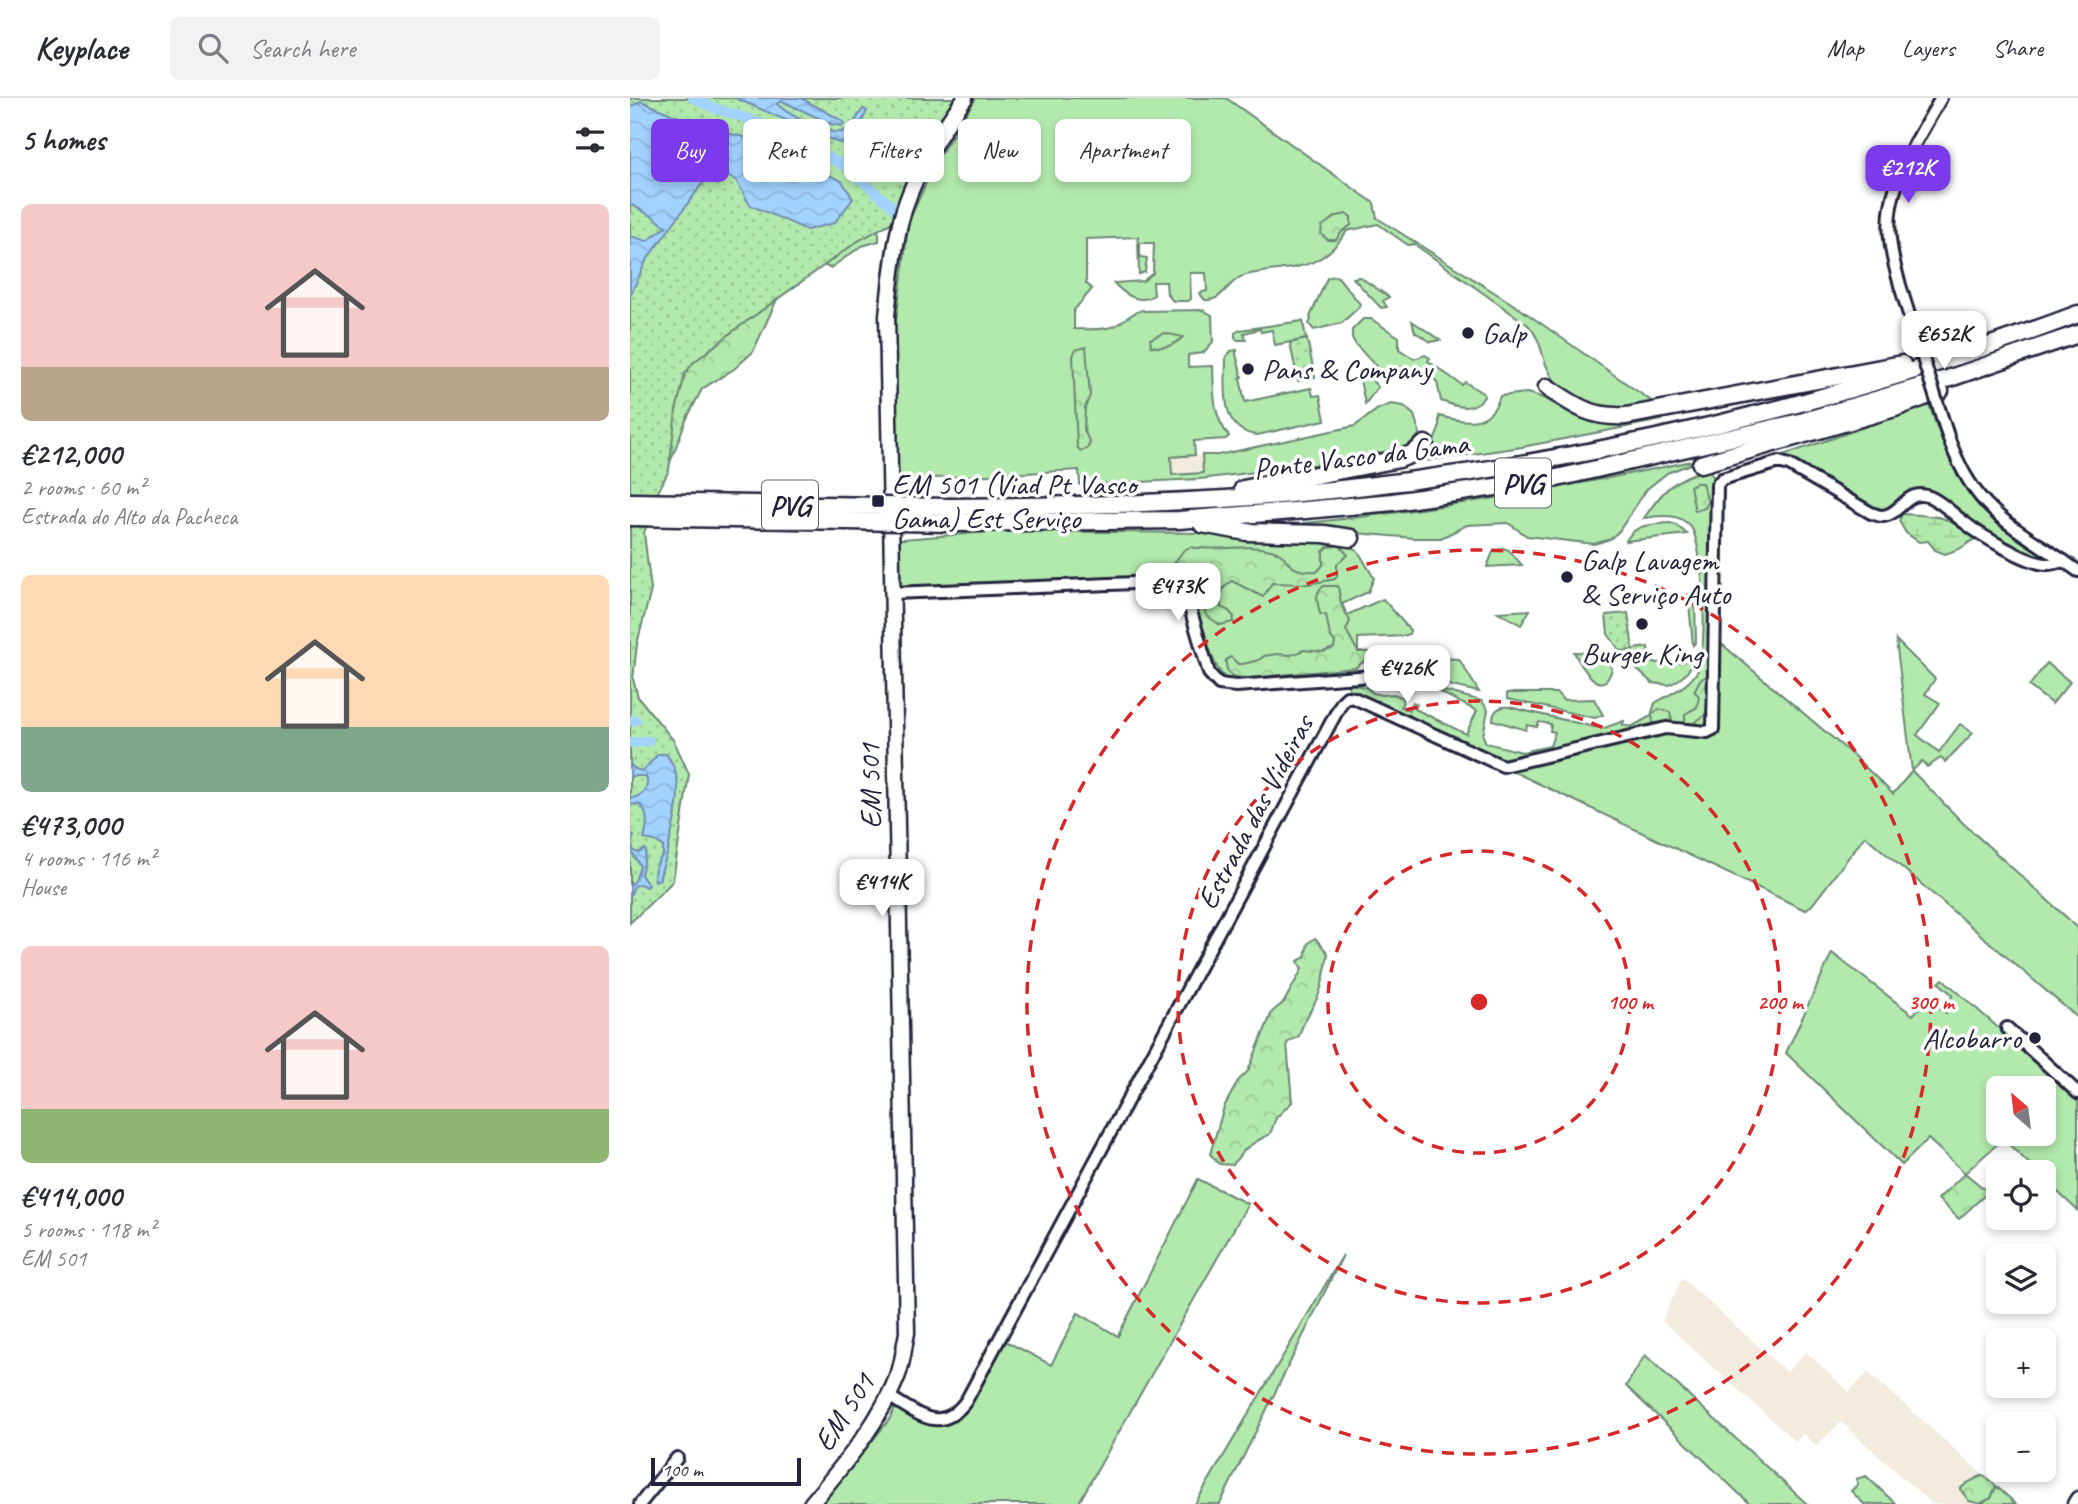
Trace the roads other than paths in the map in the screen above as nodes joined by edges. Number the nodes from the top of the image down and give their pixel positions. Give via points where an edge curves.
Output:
1 (965, 98) edge
2 (1941, 98) edge
3 (2078, 314) edge
4 (2073, 336) edge
5 (1993, 344) junction
6 (1547, 387) dead end
7 (1425, 444) dead end
8 (1701, 464) dead end
9 (1193, 501) junction
10 (630, 502) edge
11 (951, 515) junction
12 (630, 517) edge
13 (1179, 520) junction
14 (1351, 538) dead end
15 (2064, 561) junction
16 (2078, 571) edge
17 (893, 593) junction
18 (1421, 668) dead end
19 (2007, 1028) dead end
20 (2078, 1093) edge
21 (888, 1396) junction
22 (677, 1458) dead end
23 (2078, 1499) edge
24 (640, 1504) edge
25 (811, 1504) edge
26 (2075, 1504) edge

1 - 17 main road, EM 501 / EM 501 via 931,149 912,192 891,271 887,316
2 - 15 street, bridge via 1902,169 1891,208 1891,241 1899,281 1963,472 1982,502 2008,525
3 - 5 highway, Ponte Vasco da Gama / PVG
4 - 8 highway via 1895,408
4 - 13 highway, Ponte Vasco da Gama / PVG via 1804,421 1557,478 1393,502
5 - 6 highway via 1626,416 1590,413
5 - 9 highway, Ponte Vasco da Gama / PVG via 1800,403 1624,445 1395,482
7 - 9 highway via 1399,458
9 - 11 highway, Ponte Vasco da Gama / PVG
10 - 11 highway, Ponte Vasco da Gama / PVG, bridge
11 - 12 highway, Ponte Vasco da Gama / PVG, bridge
11 - 13 highway, Ponte Vasco da Gama / PVG
13 - 14 highway via 1247,532
15 - 16 street
15 - 21 street, Estrada das Videiras via 2046,565 2017,553 1932,498 1912,496 1882,516 1789,465 1772,463 1721,479 1717,485 1713,729 1666,727 1503,766 1347,697 966,1401 946,1420 934,1420
17 - 18 street via 1158,582 1181,590 1187,598 1209,673 1219,684 1400,674
17 - 21 main road, EM 501 / EM 501 via 907,1333 900,1373
19 - 20 street
21 - 25 main road, EM 501 / EM 501 via 870,1430
22 - 24 street
23 - 26 main road

